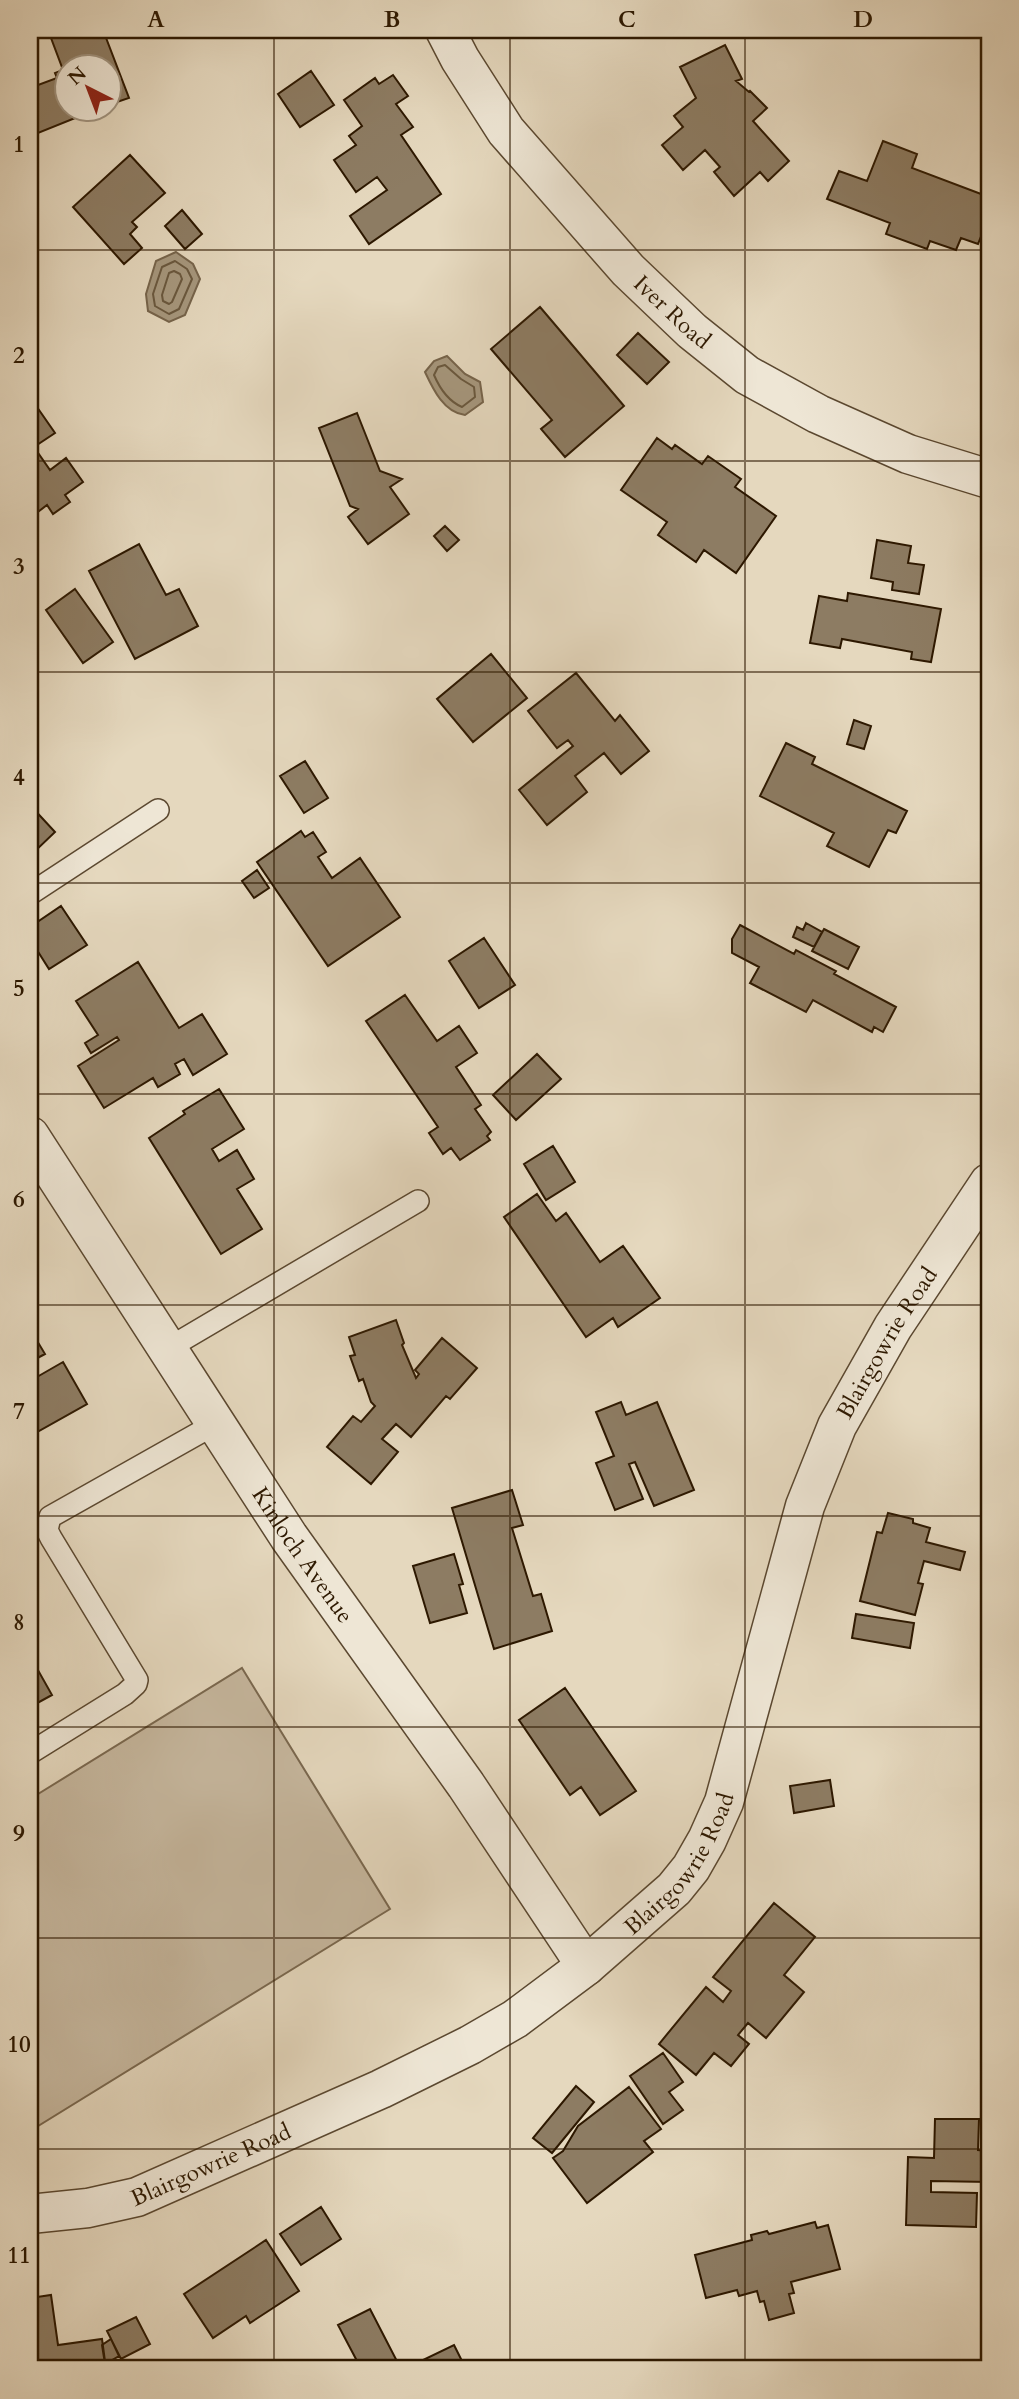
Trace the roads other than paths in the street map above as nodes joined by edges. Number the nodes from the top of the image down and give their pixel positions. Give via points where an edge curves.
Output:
1 (446, 30) edge
2 (989, 479) edge
3 (158, 810) dead end
4 (30, 894) edge
5 (30, 1136) edge
6 (989, 1184) edge
7 (418, 1201) dead end
8 (167, 1349) junction
9 (215, 1424) junction
10 (30, 1753) edge
11 (586, 1966) junction
12 (30, 2214) edge

1 - 2 street, Iver Road via 506,131 628,270 692,331 747,375 818,414 908,454
3 - 4 lane
5 - 8 street, Kinloch Avenue
6 - 11 street, Blairgowrie Road via 893,1327 837,1426 805,1506 724,1802 707,1840 674,1889
7 - 8 lane
8 - 9 street, Kinloch Avenue
9 - 10 lane via 50,1517 47,1530 51,1538 137,1680 125,1694
9 - 11 street, Kinloch Avenue
11 - 12 street, Blairgowrie Road via 515,2019 382,2089 137,2197

